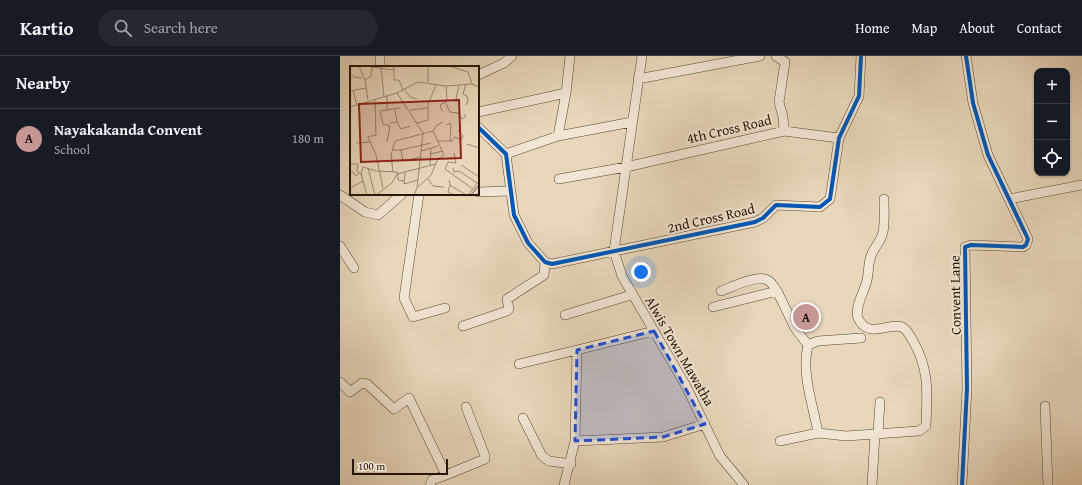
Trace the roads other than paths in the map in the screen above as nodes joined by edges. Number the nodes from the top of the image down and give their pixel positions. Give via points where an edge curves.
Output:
1 (512, 56) edge
2 (570, 56) edge
3 (642, 56) edge
4 (760, 56) edge
5 (776, 56) edge
6 (861, 56) edge
7 (966, 56) edge
8 (479, 75) edge
9 (638, 79) junction
10 (566, 93) junction
11 (479, 112) edge
12 (632, 122) junction
13 (479, 128) edge
14 (784, 131) junction
15 (558, 136) junction
16 (839, 138) junction
17 (506, 154) junction
18 (626, 167) junction
19 (559, 179) dead end
20 (1082, 185) edge
21 (510, 190) junction
22 (479, 192) edge
23 (340, 195) edge
24 (401, 195) edge
25 (419, 195) edge
26 (884, 199) dead end
27 (1009, 199) junction
28 (340, 246) edge
29 (614, 251) junction
30 (545, 262) junction
31 (354, 268) dead end
32 (721, 291) dead end
33 (777, 291) junction
34 (631, 295) junction
35 (713, 307) dead end
36 (445, 308) dead end
37 (565, 315) dead end
38 (463, 326) dead end
39 (654, 331) junction
40 (860, 338) dead end
41 (808, 345) junction
42 (577, 350) junction
43 (519, 364) dead end
44 (340, 382) edge
45 (880, 402) dead end
46 (1045, 406) dead end
47 (466, 407) dead end
48 (523, 418) dead end
49 (705, 424) junction
50 (818, 433) junction
51 (877, 433) junction
52 (575, 441) junction
53 (780, 441) dead end
54 (571, 464) junction
55 (446, 475) junction
56 (430, 485) edge
57 (564, 485) edge
58 (744, 485) edge
59 (872, 485) edge
60 (962, 485) edge
61 (1048, 485) edge

1 - 8 street via 504,63
2 - 10 street
3 - 9 street, Alwis Town Mawatha
4 - 9 street
5 - 14 street via 785,62 779,102 784,117
6 - 16 street via 859,96
7 - 27 street, Convent Lane via 973,103 986,148
9 - 12 street, Alwis Town Mawatha
10 - 11 street
10 - 15 street
12 - 15 street
12 - 18 street, Alwis Town Mawatha
13 - 17 street
14 - 16 street, 4th Cross Road
14 - 18 street, 4th Cross Road
15 - 17 street
16 - 29 street, 2nd Cross Road via 830,199 820,207 776,205 755,222
17 - 21 street
18 - 19 street, 4th Cross Road
18 - 29 street, Alwis Town Mawatha
20 - 27 street
21 - 22 street
21 - 30 street via 514,214 528,243
23 - 24 street via 364,212 378,215
25 - 36 street via 404,298 413,317
26 - 51 street via 883,232 870,258 867,280 858,306 858,317 871,329 902,326 907,331 921,356 927,379 926,426 919,430
27 - 60 street, Convent Lane via 1028,239 1026,245 971,245 965,247 964,252 967,388
28 - 31 street
29 - 30 street, 2nd Cross Road via 552,264
29 - 34 street, Alwis Town Mawatha
30 - 38 street via 544,276 507,299 507,311
32 - 33 street via 760,278 770,281
33 - 35 street
33 - 41 street via 795,328
34 - 37 street
34 - 39 street, Alwis Town Mawatha
39 - 42 street
39 - 49 street, Alwis Town Mawatha
40 - 41 street via 818,341
41 - 50 street via 807,384
42 - 43 street
42 - 52 street
44 - 55 street via 350,392 362,383 367,384 394,409 409,398
45 - 51 street
46 - 61 street
47 - 55 street via 485,459
48 - 54 street via 542,456 549,461
49 - 52 street via 662,437
49 - 58 street, Alwis Town Mawatha via 720,456
50 - 51 street via 846,436
50 - 53 street
51 - 59 street
52 - 54 street
54 - 57 street
55 - 56 street via 432,480

